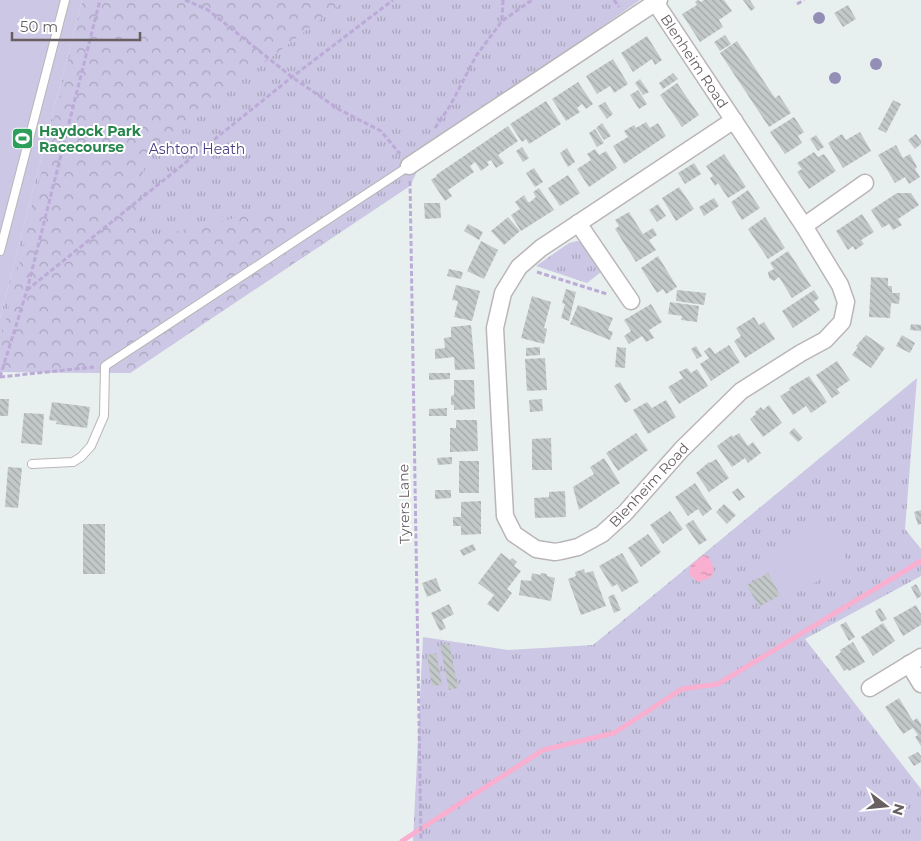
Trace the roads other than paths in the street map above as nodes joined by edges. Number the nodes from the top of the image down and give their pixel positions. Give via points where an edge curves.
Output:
1 (64, 0) edge
2 (657, 1) edge
3 (734, 120) junction
4 (409, 166) joint
5 (865, 183) dead end
6 (578, 223) junction
7 (804, 226) junction
8 (0, 251) edge
9 (631, 301) road end
10 (32, 464) dead end
11 (915, 661) edge
12 (921, 684) edge
13 (870, 688) dead end

1 - 8 lane
2 - 3 street, Blenheim Road
2 - 4 street
3 - 6 street, Blenheim Road
3 - 7 street, Blenheim Road
4 - 10 lane via 105,366 104,416 91,446 73,462
5 - 7 street
6 - 7 street, Blenheim Road via 520,267 503,293 495,328 505,516 514,534 536,549 555,552 578,547 602,534 741,392 825,340 842,322 846,302 840,286
6 - 9 street
11 - 12 street
11 - 13 street

